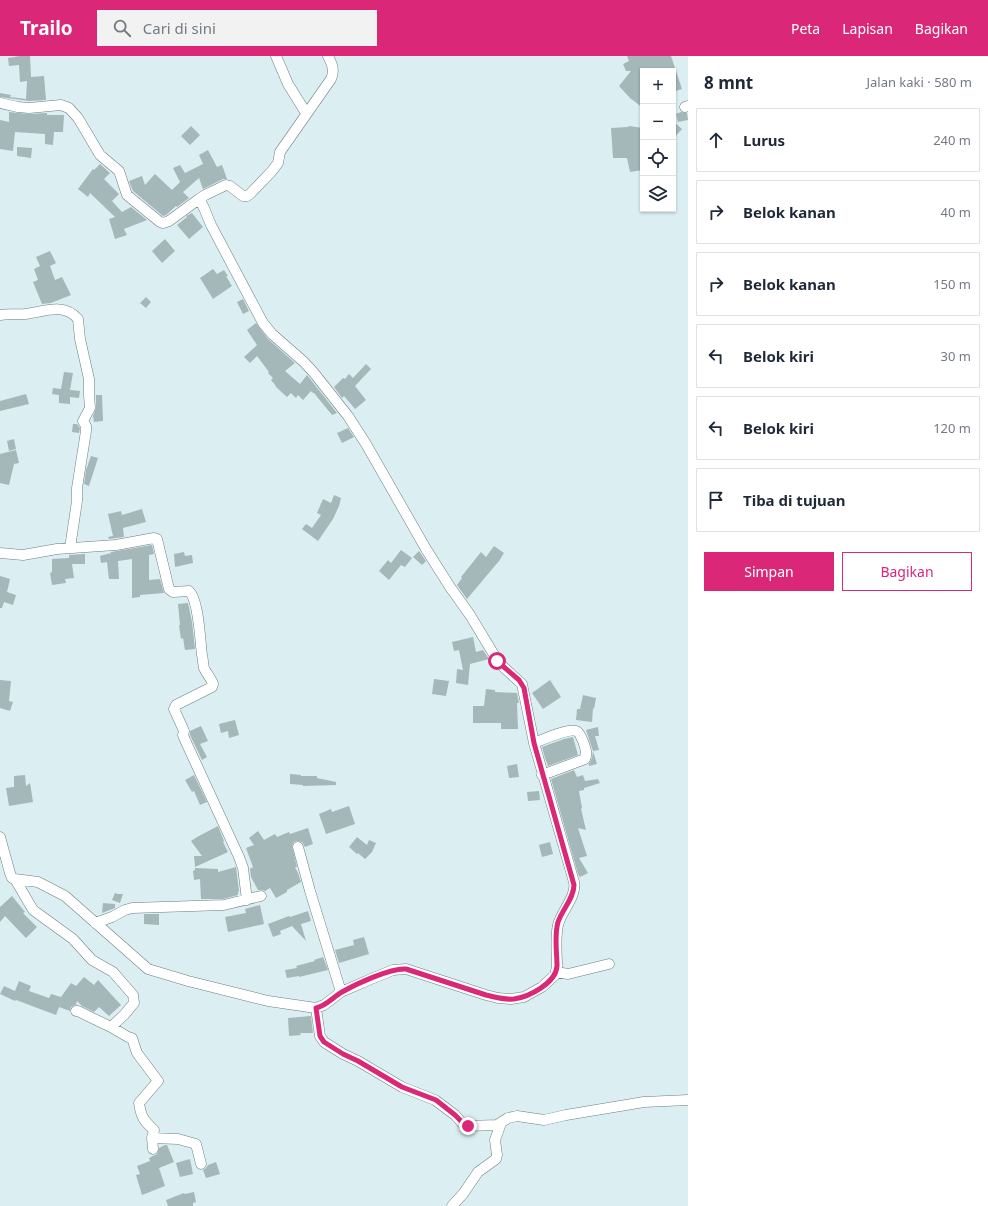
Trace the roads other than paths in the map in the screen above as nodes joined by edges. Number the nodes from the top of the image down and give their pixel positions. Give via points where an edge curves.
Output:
1 (276, 56) edge
2 (328, 56) edge
3 (0, 103) edge
4 (306, 113) junction
5 (199, 199) junction
6 (0, 315) edge
7 (70, 548) junction
8 (0, 553) edge
9 (534, 743) junction
10 (542, 775) junction
11 (0, 837) edge
12 (298, 847) dead end
13 (15, 879) junction
14 (262, 896) dead end
15 (247, 900) junction
16 (95, 923) junction
17 (609, 964) dead end
18 (556, 972) junction
19 (341, 992) junction
20 (316, 1008) junction
21 (76, 1011) dead end
22 (111, 1027) junction
23 (688, 1100) edge
24 (501, 1123) junction
25 (152, 1138) junction
26 (153, 1149) dead end
27 (201, 1164) dead end
28 (452, 1206) edge

1 - 4 street via 288,84
2 - 4 street via 334,68 332,76
3 - 5 street via 29,108 61,105 69,108 78,118 100,155 119,171 127,194 160,222 169,221
4 - 5 street via 280,152 277,164 250,194 242,196 227,185
5 - 9 street via 264,323 272,334 304,362 326,386 348,416 426,549 496,658 522,684
6 - 7 street via 62,309 71,312 78,319 89,379 90,408 83,421 86,431
7 - 8 street via 57,548 23,556
7 - 15 street via 116,545 156,538 169,590 187,591 192,594 198,614 204,667 213,686 176,705 174,709 184,731 185,740 239,857
9 - 10 street
9 - 10 street via 575,730 585,747 585,759
10 - 18 street via 574,885 573,893 557,927
11 - 13 street via 10,873
12 - 19 street
13 - 16 street via 38,882 59,892
13 - 22 street via 33,910 73,938 92,960 113,972 133,995 134,1003
14 - 15 street
15 - 16 street via 224,905 132,908
16 - 20 street via 148,968 268,1001
17 - 18 street via 568,974
18 - 19 street via 542,987 529,995 515,999 486,995 403,969 371,978
19 - 20 street
20 - 24 street via 322,1040 343,1054 402,1087 436,1100 466,1125
21 - 22 street
22 - 25 street via 132,1038 137,1053 158,1081 139,1103 144,1121 154,1130
23 - 24 street via 644,1102 544,1120 516,1116
24 - 28 street via 496,1140 496,1159 478,1172
25 - 26 street
25 - 27 street via 178,1139 196,1144

